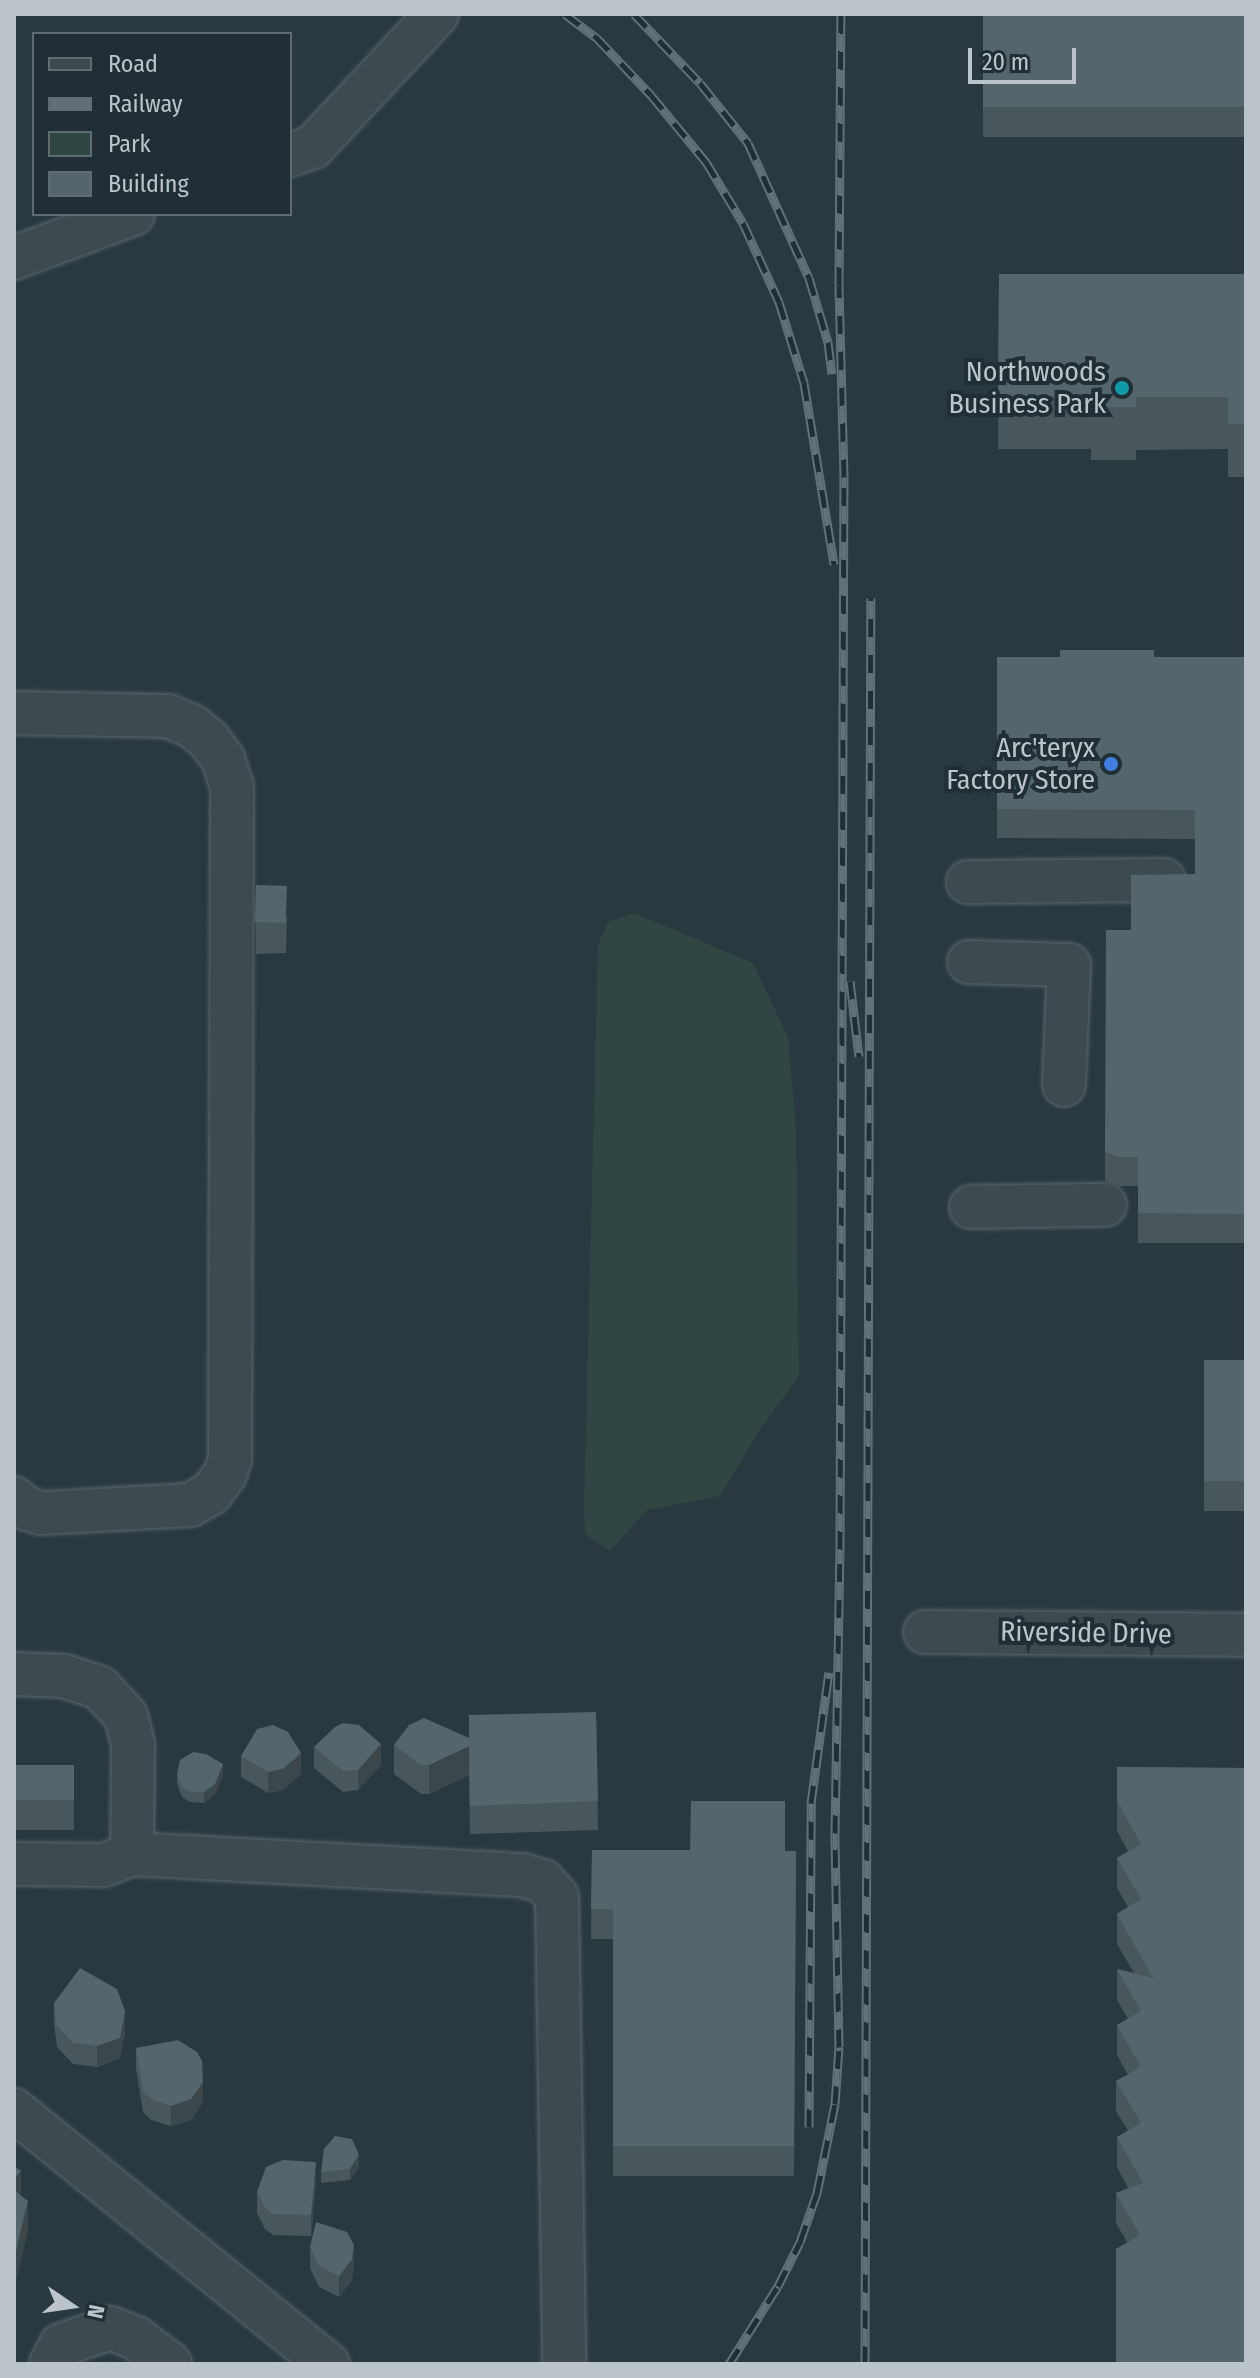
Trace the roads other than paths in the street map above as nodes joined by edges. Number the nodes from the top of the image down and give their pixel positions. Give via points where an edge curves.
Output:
1 (436, 15) edge
2 (292, 154) edge
3 (128, 216) edge
4 (14, 258) edge
5 (14, 713) edge
6 (1164, 880) edge
7 (968, 882) dead end
8 (969, 962) dead end
9 (1064, 1085) dead end
10 (1105, 1205) dead end
11 (971, 1207) dead end
12 (14, 1498) edge
13 (925, 1632) dead end
14 (1246, 1635) edge
15 (14, 1674) edge
16 (132, 1854) junction
17 (14, 1864) edge
18 (14, 2110) edge
19 (51, 2364) edge
20 (170, 2364) edge
21 (328, 2364) edge
22 (564, 2364) edge

1 - 2 street via 313,147
3 - 4 street
5 - 12 street via 168,716 208,739 223,759 232,786 230,1459 211,1493 190,1505 40,1513
6 - 7 street
8 - 9 street via 1069,965
10 - 11 street
13 - 14 street, Riverside Drive
15 - 16 street via 64,1676 100,1688 126,1716 133,1745
16 - 17 street via 104,1865
16 - 22 street via 522,1875 543,1881 557,1897
18 - 21 street
19 - 20 street via 61,2345 110,2328 136,2338

